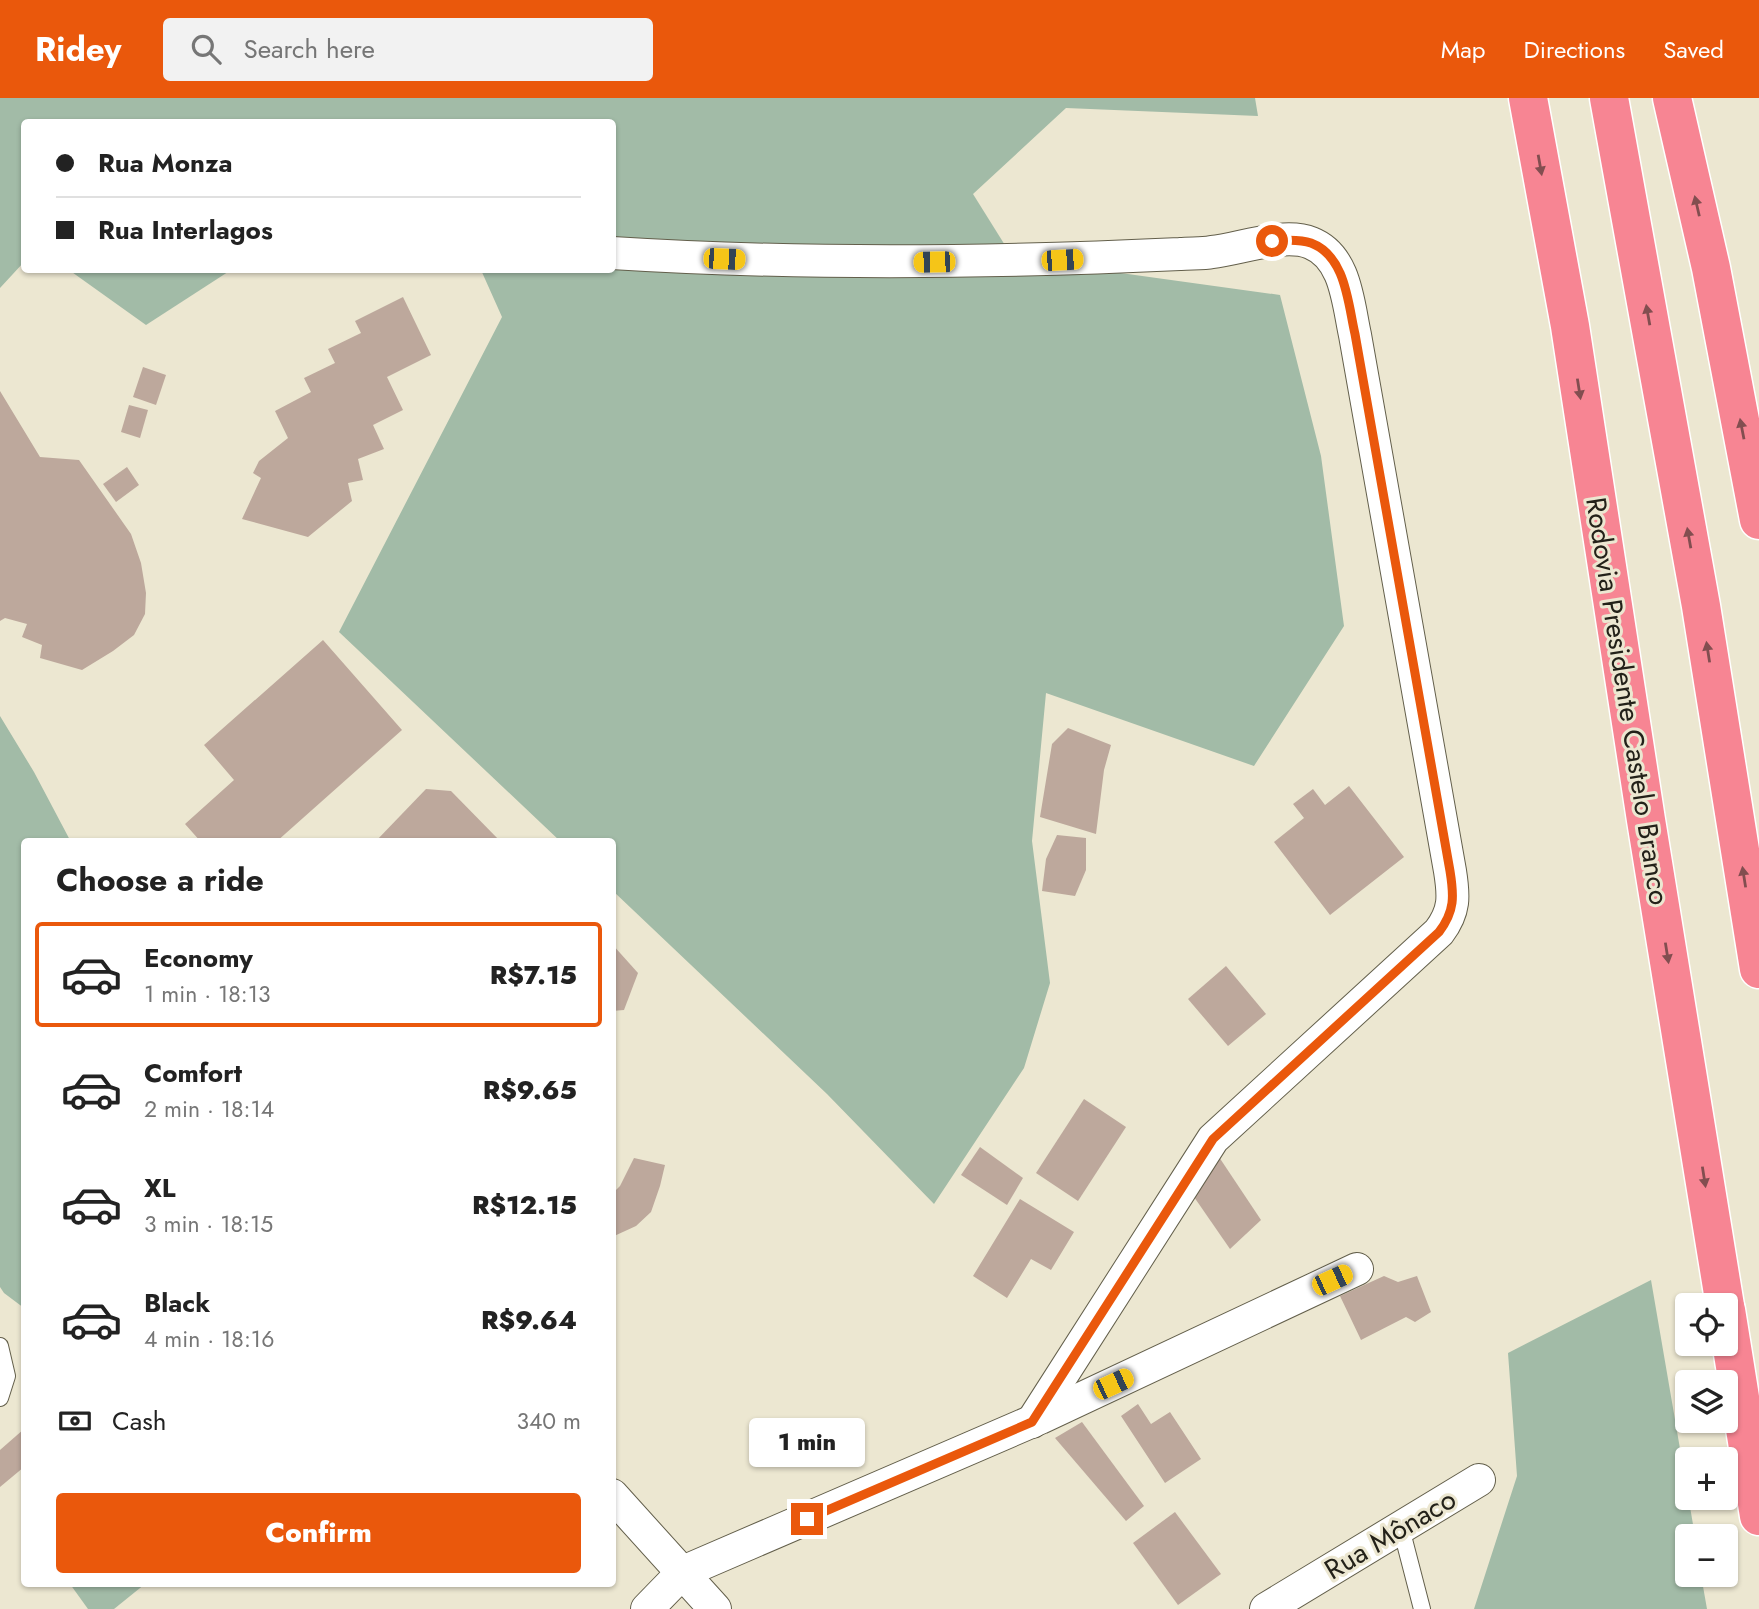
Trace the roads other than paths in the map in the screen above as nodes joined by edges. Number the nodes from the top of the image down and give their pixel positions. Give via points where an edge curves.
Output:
1 (1528, 98) edge
2 (1609, 98) edge
3 (1672, 98) edge
4 (616, 253) edge
5 (1759, 520) edge
6 (1759, 969) edge
7 (1357, 1269) dead end
8 (1723, 1293) edge
9 (0, 1346) edge
10 (1733, 1356) edge
11 (0, 1398) edge
12 (1032, 1422) junction
13 (1479, 1480) dead end
14 (616, 1499) edge
15 (1759, 1516) edge
16 (1401, 1528) junction
17 (683, 1572) junction
18 (647, 1609) edge
19 (715, 1609) edge
20 (1266, 1609) edge
21 (1422, 1609) edge

1 -> 8 highway, Rodovia Presidente Castelo Branco via 1570,327
6 -> 2 highway via 1701,606
5 -> 3 highway
4 - 12 street via 832,263 1062,260 1211,252 1283,240 1319,246 1341,272 1450,871 1450,917 1213,1139
7 - 12 street
9 - 11 lane via 7,1377
10 - 15 highway, Rodovia Presidente Castelo Branco
12 - 17 street
13 - 16 street, Rua Mônaco
14 - 17 street
16 - 20 street, Rua Mônaco
16 - 21 lane
17 - 18 street
17 - 19 street

